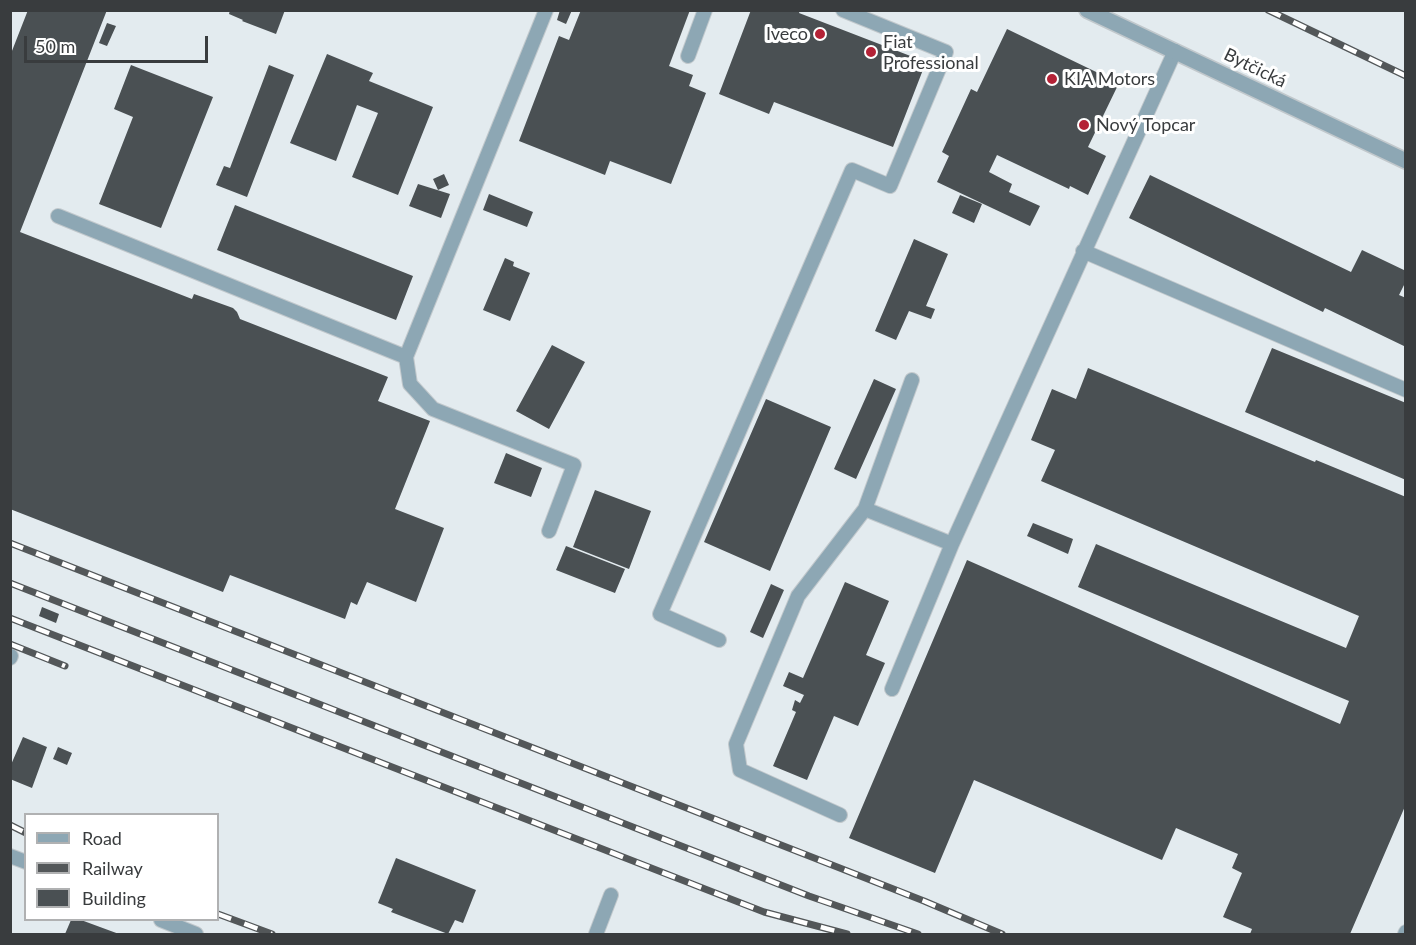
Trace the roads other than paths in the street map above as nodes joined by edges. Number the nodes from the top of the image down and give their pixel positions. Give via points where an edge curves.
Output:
1 (546, 10) edge
2 (705, 10) edge
3 (843, 10) edge
4 (1088, 10) edge
5 (1175, 51) junction
6 (688, 56) dead end
7 (1406, 161) edge
8 (58, 216) dead end
9 (1083, 251) junction
10 (406, 357) junction
11 (912, 380) dead end
12 (1406, 390) edge
13 (865, 509) junction
14 (549, 531) dead end
15 (952, 544) junction
16 (719, 640) dead end
17 (892, 689) dead end
18 (840, 815) dead end
19 (610, 895) dead end
20 (164, 921) edge
21 (196, 934) edge
22 (596, 934) edge

1 - 10 lane
2 - 6 lane
3 - 16 lane via 946,52 890,186 852,170 660,614
4 - 5 street, Bytčická
5 - 7 street, Bytčická
5 - 9 lane
8 - 10 lane
9 - 12 lane
9 - 15 lane
10 - 14 lane via 410,384 433,409 574,465
11 - 13 lane
13 - 15 lane
13 - 18 lane via 798,596 736,744 740,770
15 - 17 lane
19 - 22 lane
20 - 21 lane

